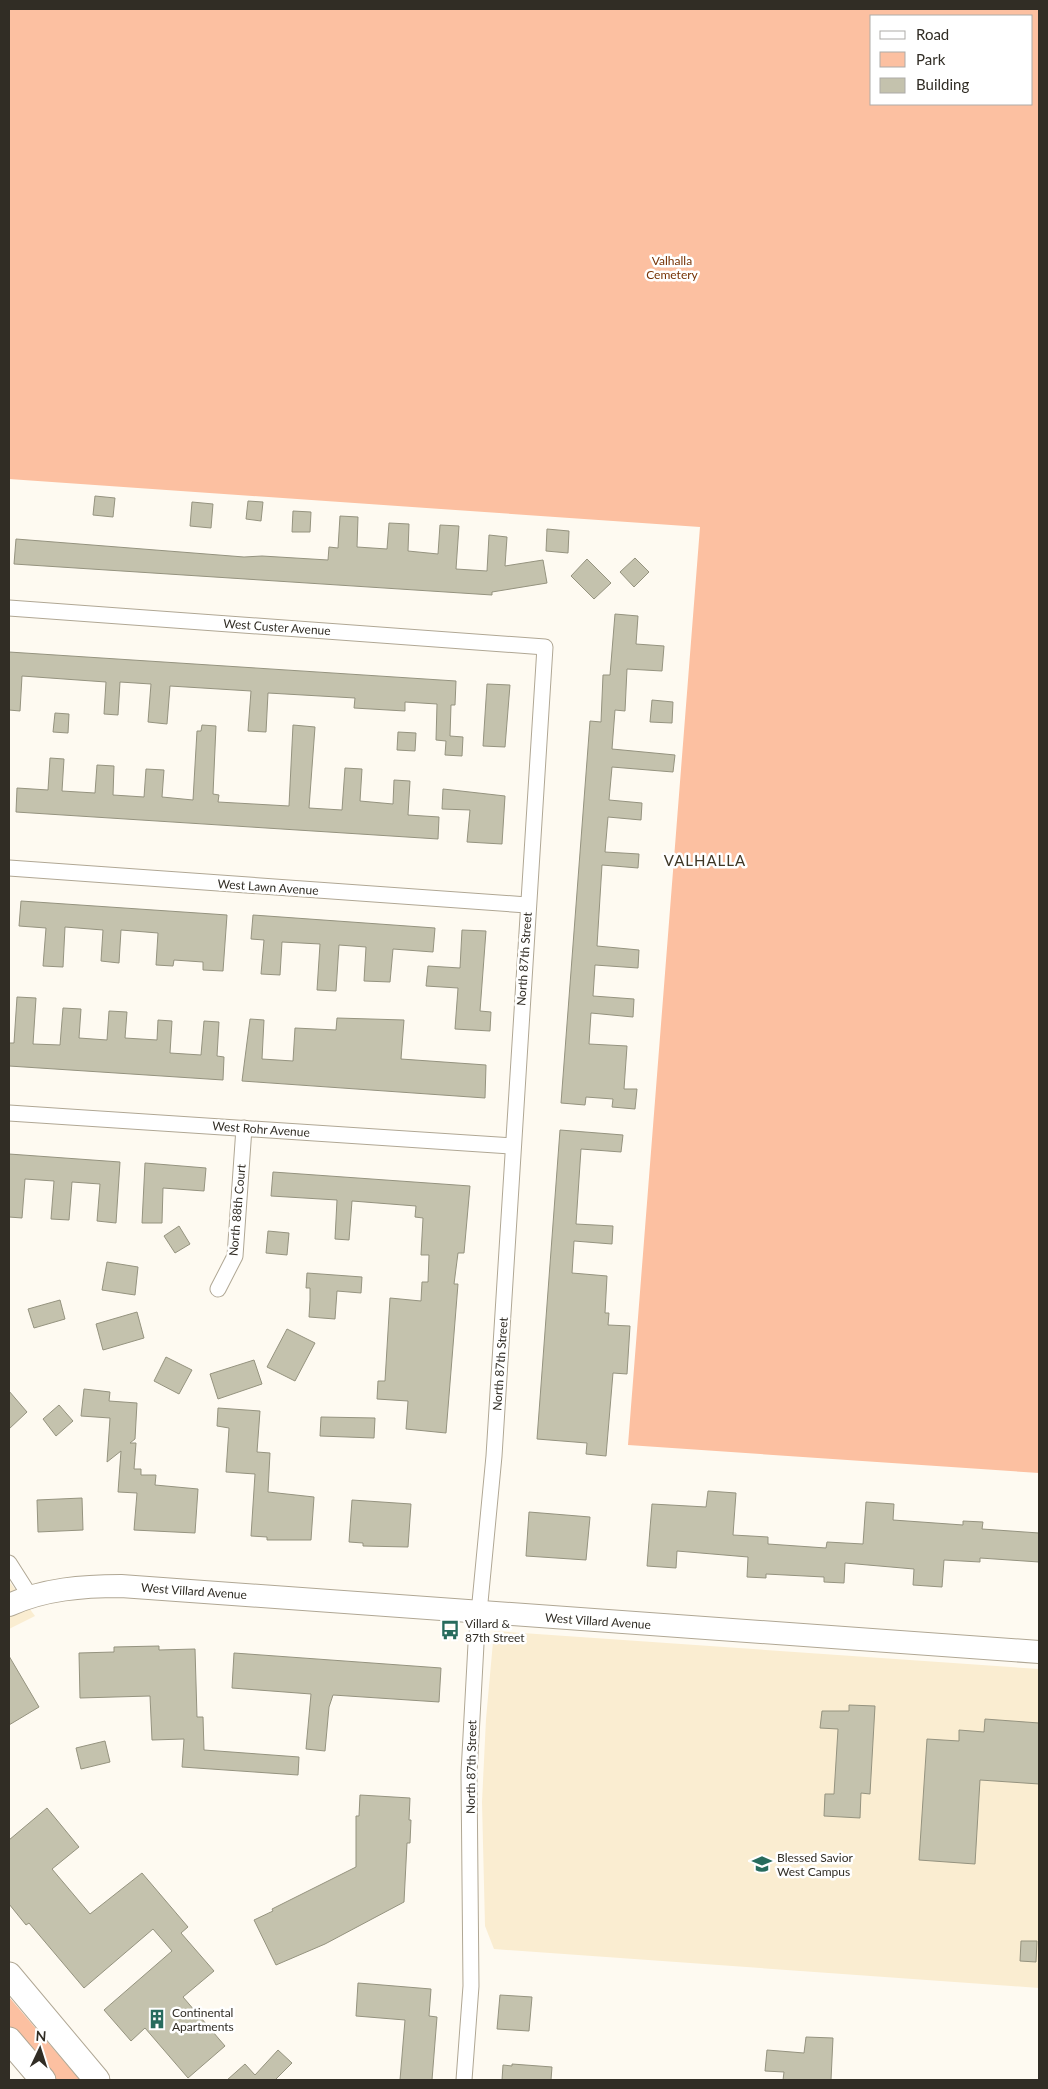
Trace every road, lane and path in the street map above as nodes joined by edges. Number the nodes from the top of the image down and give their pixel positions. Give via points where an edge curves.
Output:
1 (9, 608) edge
2 (546, 647) joint
3 (9, 868) edge
4 (527, 906) junction
5 (9, 1113) edge
6 (244, 1128) junction
7 (512, 1146) junction
8 (218, 1289) dead end
9 (9, 1562) edge
10 (30, 1596) junction
11 (9, 1605) edge
12 (479, 1612) junction
13 (1039, 1652) edge
14 (9, 1975) edge
15 (9, 2040) edge
16 (43, 2080) edge
17 (97, 2080) edge
18 (464, 2080) edge

1 - 2 street, West Custer Avenue
2 - 4 street, North 87th Street
3 - 4 street, West Lawn Avenue
4 - 7 street, North 87th Street
5 - 6 street, West Rohr Avenue
6 - 7 street, West Rohr Avenue
6 - 8 street, North 88th Court via 235,1256
7 - 12 street, North 87th Street via 494,1456
9 - 10 street
10 - 11 street, West Villard Avenue
10 - 12 street, West Villard Avenue via 67,1589 121,1586
12 - 13 street, West Villard Avenue
12 - 18 street, North 87th Street via 469,1773 471,1986
14 - 17 main road
15 - 16 main road

